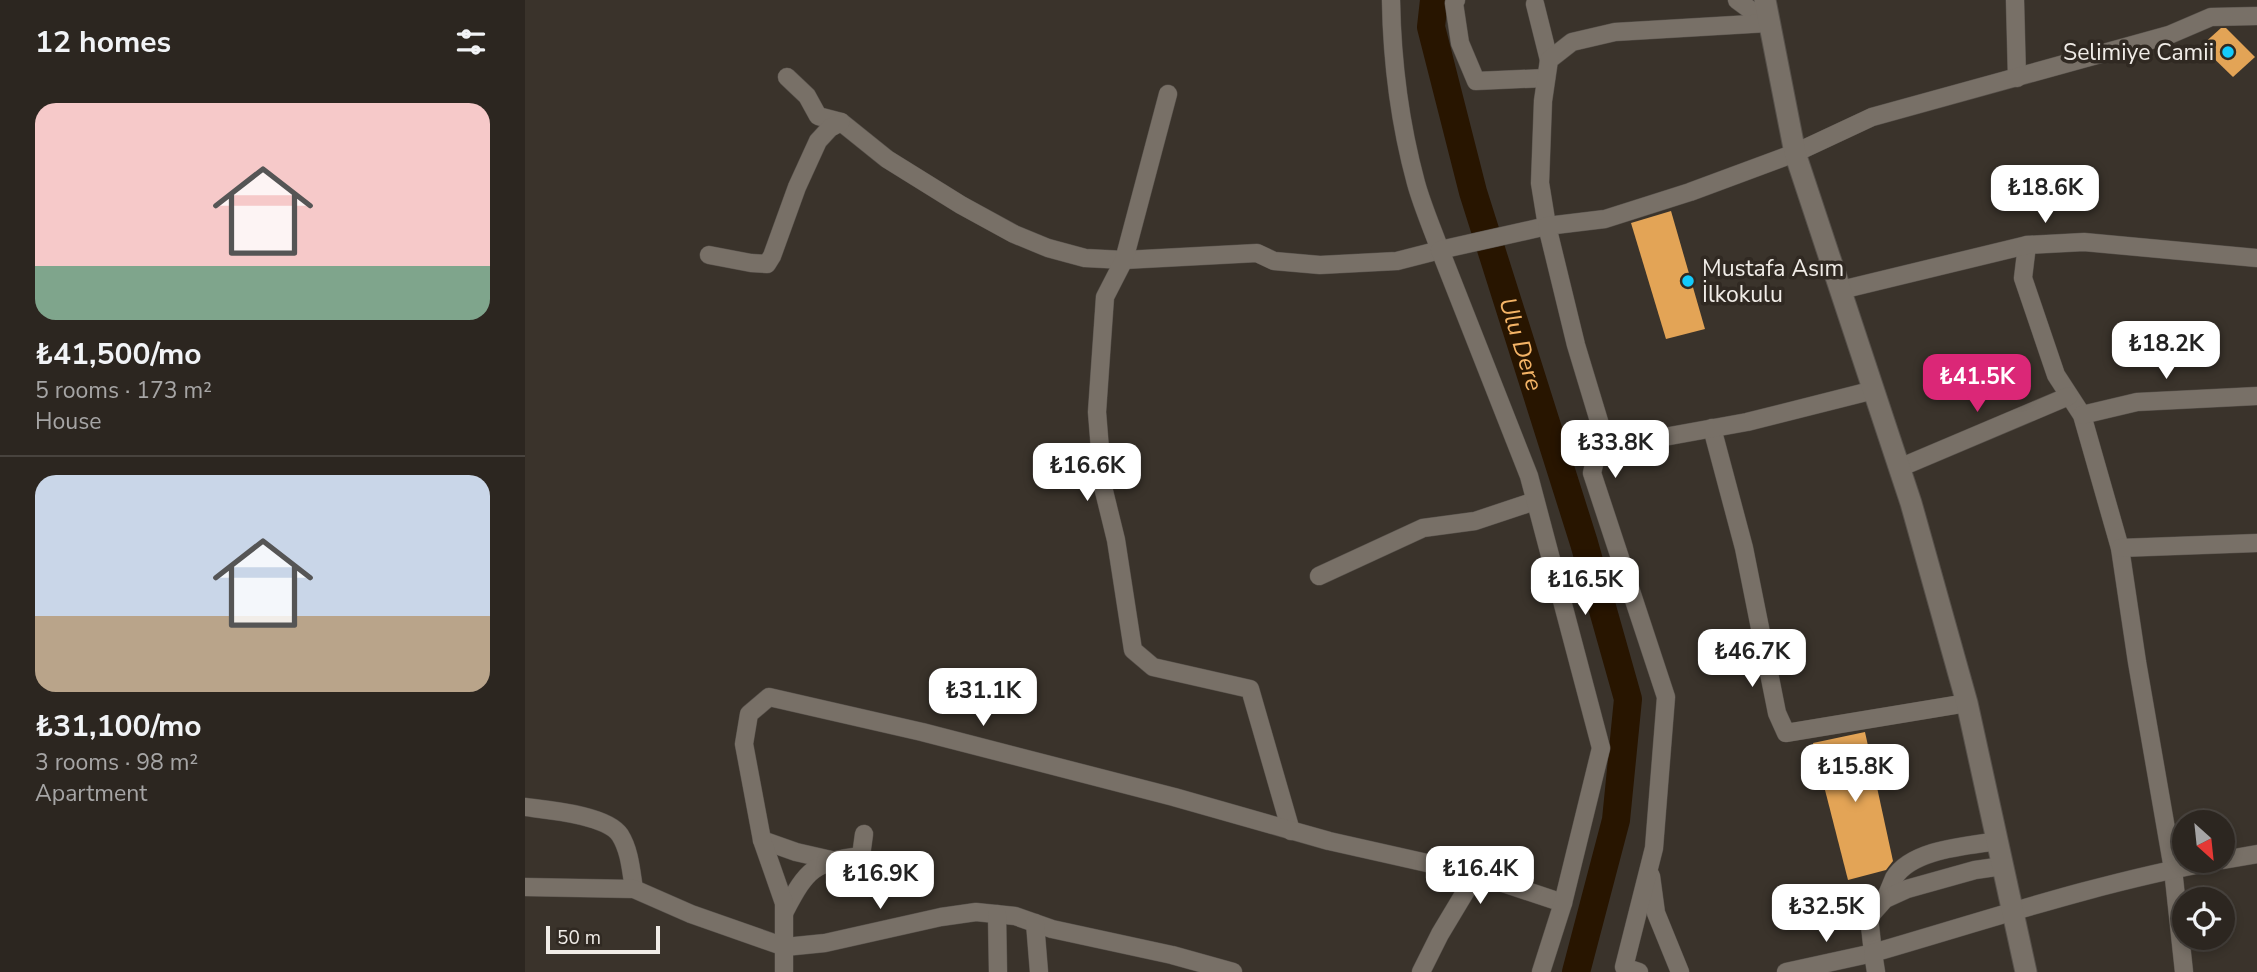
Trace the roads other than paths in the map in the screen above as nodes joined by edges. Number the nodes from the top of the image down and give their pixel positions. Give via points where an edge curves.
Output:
1 (1391, 0) edge
2 (1456, 0) edge
3 (1737, 0) edge
4 (1765, 0) edge
5 (2015, 0) edge
6 (1535, 4) dead end
7 (2257, 16) edge
8 (1768, 23) junction
9 (1549, 60) junction
10 (787, 76) dead end
11 (1546, 78) junction
12 (2017, 78) junction
13 (1168, 94) dead end
14 (841, 122) junction
15 (1795, 153) junction
16 (1547, 226) junction
17 (2027, 245) junction
18 (1440, 250) junction
19 (709, 255) dead end
20 (2257, 258) edge
21 (1124, 260) junction
22 (1841, 290) junction
23 (1874, 390) junction
24 (2069, 396) junction
25 (2257, 396) edge
26 (2082, 415) junction
27 (1712, 428) junction
28 (1598, 449) junction
29 (1899, 468) junction
30 (1535, 502) junction
31 (2257, 543) edge
32 (2120, 548) junction
33 (1319, 576) dead end
34 (1967, 703) junction
35 (525, 807) edge
36 (1291, 831) junction
37 (864, 834) dead end
38 (762, 840) junction
39 (1998, 841) junction
40 (2257, 854) edge
41 (2235, 858) edge
42 (831, 860) junction
43 (2172, 863) edge
44 (1649, 866) junction
45 (2003, 866) junction
46 (2172, 869) edge
47 (2173, 873) edge
48 (1476, 874) junction
49 (525, 887) edge
50 (634, 889) junction
51 (1885, 899) junction
52 (1563, 903) junction
53 (785, 911) junction
54 (2013, 912) junction
55 (997, 914) junction
56 (1035, 923) junction
57 (785, 947) junction
58 (1873, 953) junction
59 (1628, 970) edge
60 (784, 972) edge
61 (998, 972) edge
62 (1039, 972) edge
63 (1233, 972) edge
64 (1421, 972) edge
65 (1541, 972) edge
66 (1681, 972) edge
67 (1786, 972) edge
68 (1876, 972) edge
69 (2027, 972) edge
70 (2184, 972) edge

1 - 18 street via 1401,111 1416,183
2 - 11 street via 1460,43 1476,80
3 - 8 street
4 - 8 main road
5 - 12 street
6 - 9 street
7 - 12 street via 2211,17 2169,36
8 - 9 street via 1615,32 1572,42
8 - 15 main road
9 - 11 street
10 - 14 street via 807,96 818,116
11 - 16 street via 1540,183
12 - 15 street via 1872,117
13 - 21 street
14 - 19 street via 818,141 767,264
14 - 21 street via 916,178 1014,234 1085,258
15 - 16 street via 1605,219
15 - 22 main road
16 - 18 street
16 - 28 street via 1602,431
17 - 20 street via 2084,242
17 - 22 street
17 - 24 street via 2023,278 2056,375
18 - 21 street via 1397,261 1320,265 1273,261 1257,253
18 - 30 street via 1529,476
21 - 36 street via 1105,297 1097,412 1103,487 1133,650 1153,667 1250,689
22 - 23 main road
23 - 27 street
23 - 29 main road
24 - 26 street
24 - 29 street
25 - 26 street via 2137,402
26 - 32 street
27 - 28 street
27 - 34 street via 1744,548 1777,713 1786,733
28 - 44 street via 1592,473 1666,697
29 - 34 main road
30 - 33 street via 1475,521 1423,528
30 - 52 street via 1601,748
31 - 32 street
32 - 43 street
34 - 39 main road
35 - 50 street via 603,822 619,833 630,858
36 - 38 street via 922,732 769,697 749,714 744,744
36 - 48 street
37 - 42 street via 861,856
38 - 42 street
38 - 53 street
39 - 45 main road
39 - 51 street via 1918,857 1895,876
40 - 41 street
42 - 53 street via 810,872
44 - 59 street
44 - 66 street via 1656,913
45 - 51 street via 1938,880
45 - 54 main road
46 - 54 street
47 - 70 street
48 - 52 street
48 - 64 street
49 - 50 street
50 - 57 street
51 - 58 street via 1869,917
52 - 65 street
53 - 57 street
54 - 58 street
54 - 69 main road
55 - 56 street
55 - 57 street via 941,917 825,943
55 - 61 street
56 - 62 street
56 - 63 street
57 - 60 street
58 - 67 street
58 - 68 street

